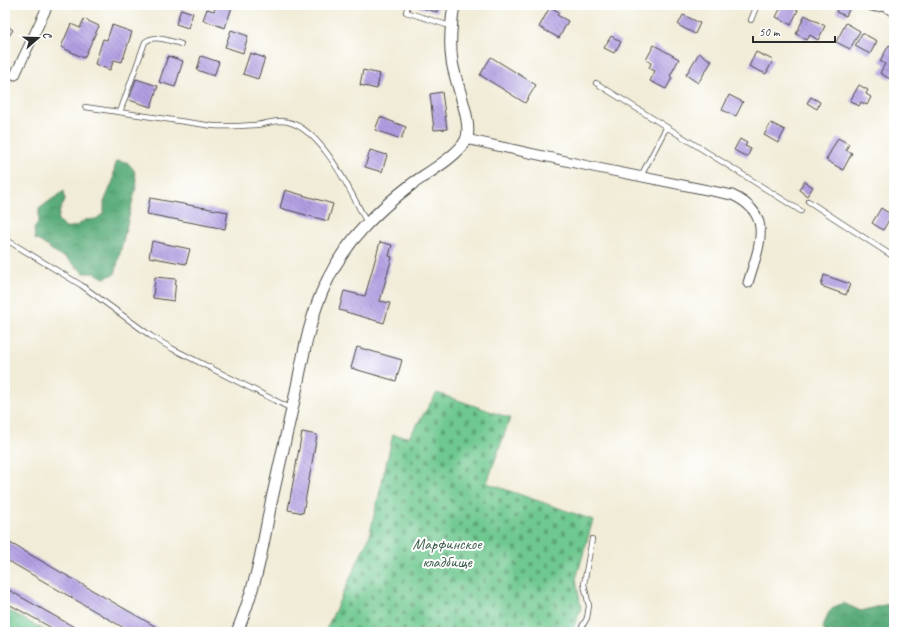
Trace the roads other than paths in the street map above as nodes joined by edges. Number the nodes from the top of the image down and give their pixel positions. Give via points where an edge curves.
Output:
1 (48, 5) edge
2 (408, 5) edge
3 (454, 5) edge
4 (757, 5) edge
5 (872, 5) edge
6 (883, 5) edge
7 (894, 12) edge
8 (751, 20) dead end
9 (450, 26) junction
10 (181, 44) dead end
11 (15, 76) dead end
12 (596, 83) dead end
13 (85, 107) dead end
14 (120, 112) junction
15 (666, 128) junction
16 (466, 139) junction
17 (641, 176) junction
18 (808, 201) dead end
19 (801, 211) dead end
20 (367, 223) junction
21 (5, 239) edge
22 (894, 258) edge
23 (748, 283) dead end
24 (292, 409) junction
25 (592, 539) dead end
26 (237, 632) edge
27 (579, 632) edge

1 - 11 street
2 - 9 lane via 406,12
3 - 9 street
4 - 8 lane
5 - 6 street
6 - 7 street
9 - 16 street via 452,62 468,126
10 - 14 lane via 155,38 145,42
12 - 15 lane
13 - 14 lane
14 - 20 lane via 213,126 232,127 281,121 295,124 315,138 331,158
15 - 17 lane
15 - 19 lane
16 - 17 street
16 - 20 street via 454,153 411,185
17 - 23 street via 732,195 749,205 761,226 761,239
18 - 22 lane
20 - 24 street via 339,258 319,298
21 - 24 lane via 82,285 151,336
24 - 26 street via 255,578
25 - 27 lane via 584,584 589,606 587,618

